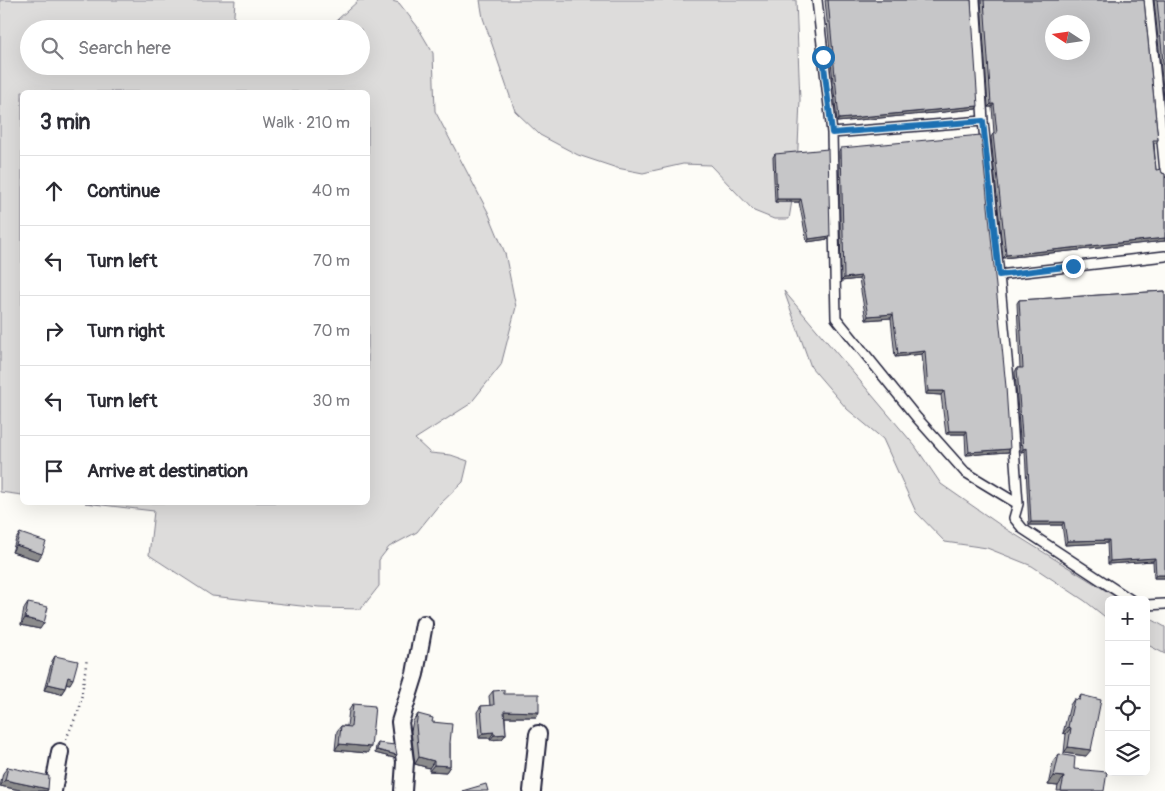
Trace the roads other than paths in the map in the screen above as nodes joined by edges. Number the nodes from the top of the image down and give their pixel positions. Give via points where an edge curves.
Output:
1 (817, 0) edge
2 (974, 0) edge
3 (1148, 0) edge
4 (983, 121) junction
5 (832, 133) junction
6 (1165, 166) edge
7 (1165, 172) edge
8 (1165, 256) edge
9 (999, 275) junction
10 (1018, 504) junction
11 (1125, 596) edge
12 (1165, 604) edge
13 (1150, 605) edge
14 (424, 624) dead end
15 (538, 734) dead end
16 (60, 752) road end
17 (53, 791) edge
18 (403, 791) edge
19 (532, 791) edge

1 - 5 lane
2 - 4 lane
3 - 6 lane
4 - 5 lane
4 - 9 lane
5 - 10 lane via 836,318 965,472
6 - 7 lane
8 - 9 lane
9 - 10 lane
10 - 11 lane via 1014,518 1023,529
12 - 13 lane
14 - 18 street via 415,674 400,722 405,762
15 - 19 street
16 - 17 street

